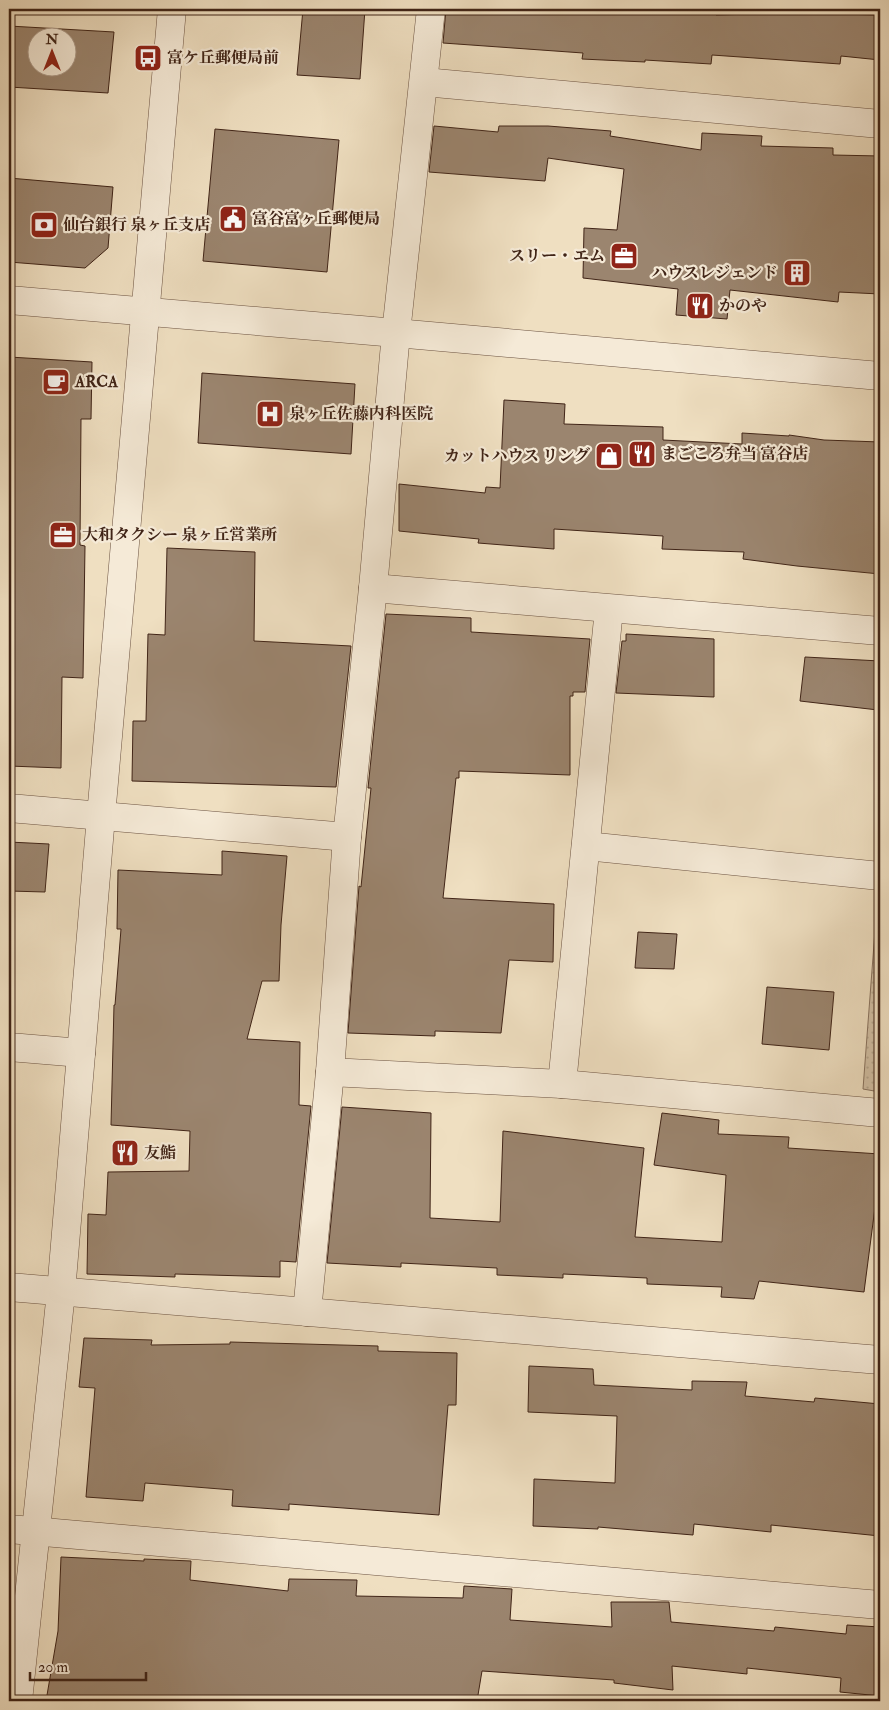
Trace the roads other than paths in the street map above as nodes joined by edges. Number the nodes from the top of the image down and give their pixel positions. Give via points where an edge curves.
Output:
1 (172, 9) edge
2 (431, 9) edge
3 (424, 82) junction
4 (880, 124) edge
5 (9, 300) edge
6 (144, 311) junction
7 (396, 333) junction
8 (880, 376) edge
9 (373, 588) junction
10 (609, 609) junction
11 (880, 631) edge
12 (9, 808) edge
13 (101, 816) junction
14 (347, 837) junction
15 (586, 846) junction
16 (880, 876) edge
17 (9, 1047) edge
18 (81, 1053) junction
19 (330, 1072) junction
20 (562, 1084) junction
21 (880, 1113) edge
22 (9, 1287) edge
23 (61, 1292) junction
24 (307, 1312) junction
25 (880, 1360) edge
26 (9, 1528) edge
27 (36, 1531) junction
28 (880, 1605) edge
29 (18, 1701) edge

1 - 6 street
2 - 3 street
3 - 4 street
3 - 7 street
5 - 6 street
6 - 7 street
6 - 13 street
7 - 8 street
7 - 9 street
9 - 10 street
9 - 14 street
10 - 11 street
10 - 15 street
12 - 13 street
13 - 14 street
13 - 18 street
14 - 19 street
15 - 16 street
15 - 20 street
17 - 18 street
18 - 23 street
19 - 20 street
19 - 24 street
20 - 21 street
22 - 23 street
23 - 24 street
23 - 27 street
24 - 25 street
26 - 27 street
27 - 28 street
27 - 29 street

